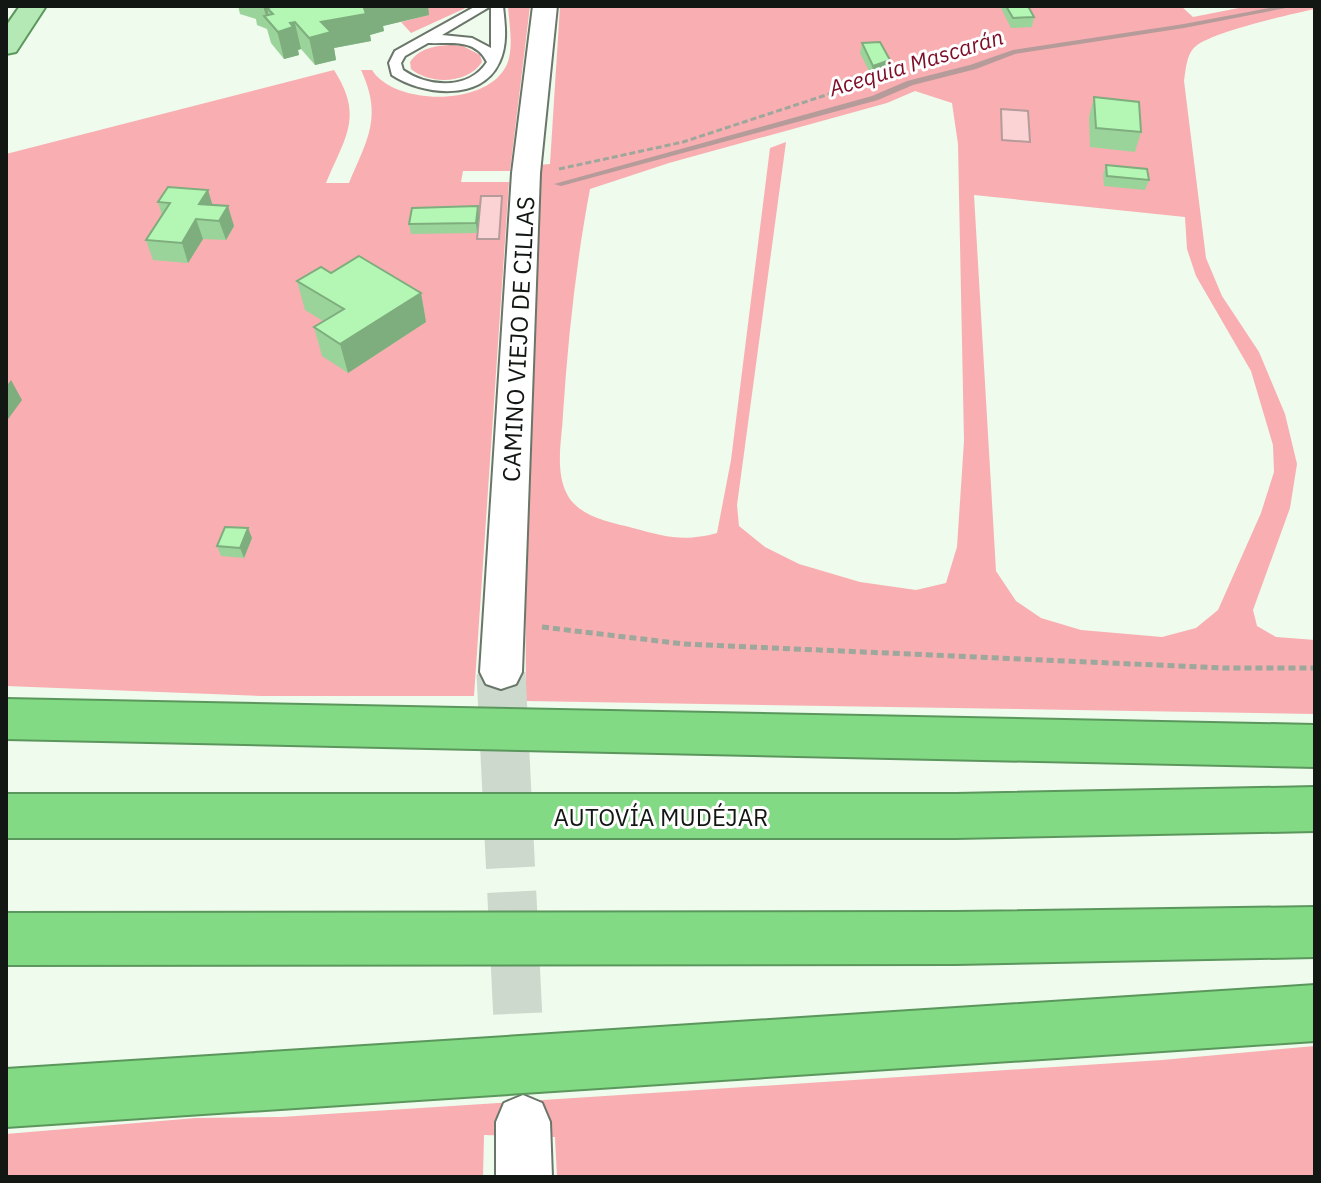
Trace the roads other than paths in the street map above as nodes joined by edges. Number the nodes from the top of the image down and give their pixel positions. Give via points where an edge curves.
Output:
1 (33, 6) edge
2 (485, 6) edge
3 (497, 6) edge
4 (545, 6) edge
5 (6, 46) edge
6 (412, 46) junction
7 (493, 61) junction
8 (501, 672) tunnel mouth
9 (6, 719) edge
10 (1315, 746) edge
11 (1315, 809) edge
12 (6, 816) edge
13 (1315, 932) edge
14 (6, 939) edge
15 (1315, 1013) edge
16 (6, 1098) edge
17 (523, 1122) tunnel mouth
18 (524, 1177) edge

1 - 5 main road
2 - 6 lane
3 - 7 lane via 499,41
4 - 8 street, CAMINO VIEJO DE CILLAS via 526,173
6 - 7 lane via 465,40 481,45
6 - 7 lane via 400,54 397,72 422,85 460,85 489,70
9 - 10 highway
11 - 12 highway, AUTOVÍA MUDÉJAR via 956,816
13 - 14 highway via 956,938
15 - 16 highway
17 - 18 street

